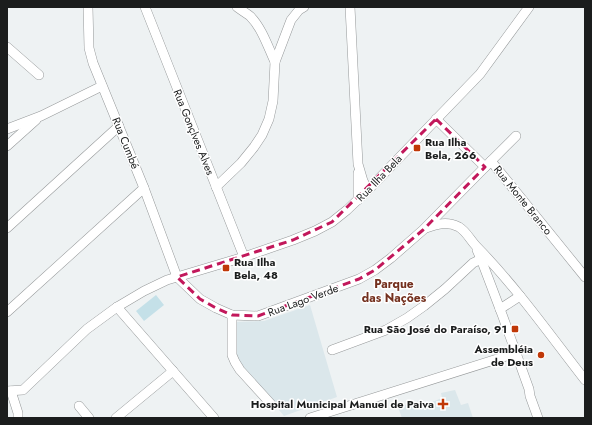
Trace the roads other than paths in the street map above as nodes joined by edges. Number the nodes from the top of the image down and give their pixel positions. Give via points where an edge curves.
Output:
1 (88, 7) edge
2 (145, 7) edge
3 (237, 7) edge
4 (304, 7) edge
5 (350, 7) edge
6 (529, 7) edge
7 (263, 36) junction
8 (284, 39) junction
9 (7, 47) edge
10 (275, 62) junction
11 (39, 75) dead end
12 (102, 86) junction
13 (41, 116) junction
14 (436, 119) junction
15 (119, 126) junction
16 (7, 129) edge
17 (516, 136) dead end
18 (7, 146) edge
19 (358, 164) junction
20 (488, 164) junction
21 (216, 187) junction
22 (144, 188) junction
23 (368, 190) junction
24 (358, 200) junction
25 (7, 228) edge
26 (423, 230) junction
27 (472, 242) junction
28 (244, 257) junction
29 (481, 259) junction
30 (177, 277) junction
31 (585, 277) edge
32 (520, 296) junction
33 (117, 307) junction
34 (500, 309) junction
35 (7, 312) edge
36 (232, 315) junction
37 (332, 350) dead end
38 (516, 353) junction
39 (173, 371) junction
40 (585, 380) edge
41 (23, 390) junction
42 (9, 391) edge
43 (271, 404) dead end
44 (79, 406) dead end
45 (18, 415) edge
46 (89, 418) edge
47 (116, 418) edge
48 (214, 418) edge
49 (310, 418) edge
50 (538, 418) edge

1 - 12 street, Rua Cumbé via 89,48
2 - 21 street, Rua Gonçlves Alves
3 - 7 street via 250,16
4 - 8 street via 291,20
5 - 19 street
6 - 14 street, Rua Ilha Bela via 480,74
7 - 8 street via 272,41
7 - 10 street
8 - 10 street
9 - 11 street
10 - 21 street via 273,101 262,134 241,163
12 - 13 street
12 - 15 street, Rua Cumbé
13 - 16 street
13 - 18 street
14 - 20 street
14 - 23 street, Rua Ilha Bela
15 - 22 street, Rua Cumbé
15 - 25 street
17 - 20 street
19 - 23 street
19 - 24 street
20 - 26 street, Rua Monte Branco
20 - 31 street, Rua Monte Branco
21 - 28 street, Rua Gonçlves Alves
22 - 30 street, Rua Cumbé
22 - 35 street
23 - 24 street, Rua Ilha Bela
24 - 28 street, Rua Ilha Bela via 332,222 315,231
26 - 27 street via 436,224 453,224 461,228
26 - 36 street, Rua Lago Verde via 375,270 359,278 258,316
27 - 29 street
27 - 32 street
28 - 30 street, Rua Ilha Bela
29 - 34 street
29 - 37 street via 407,318 386,330
30 - 33 street, Rua Ilha Bela via 144,291
30 - 36 street, Rua Lago Verde via 200,299
32 - 34 street
32 - 40 street
33 - 39 street
33 - 41 street, Rua Ilha Bela via 87,329
34 - 38 street
36 - 43 street via 234,362
38 - 49 street
38 - 50 street
39 - 47 street
39 - 48 street
41 - 42 street
41 - 45 street
42 - 45 street
44 - 46 street

